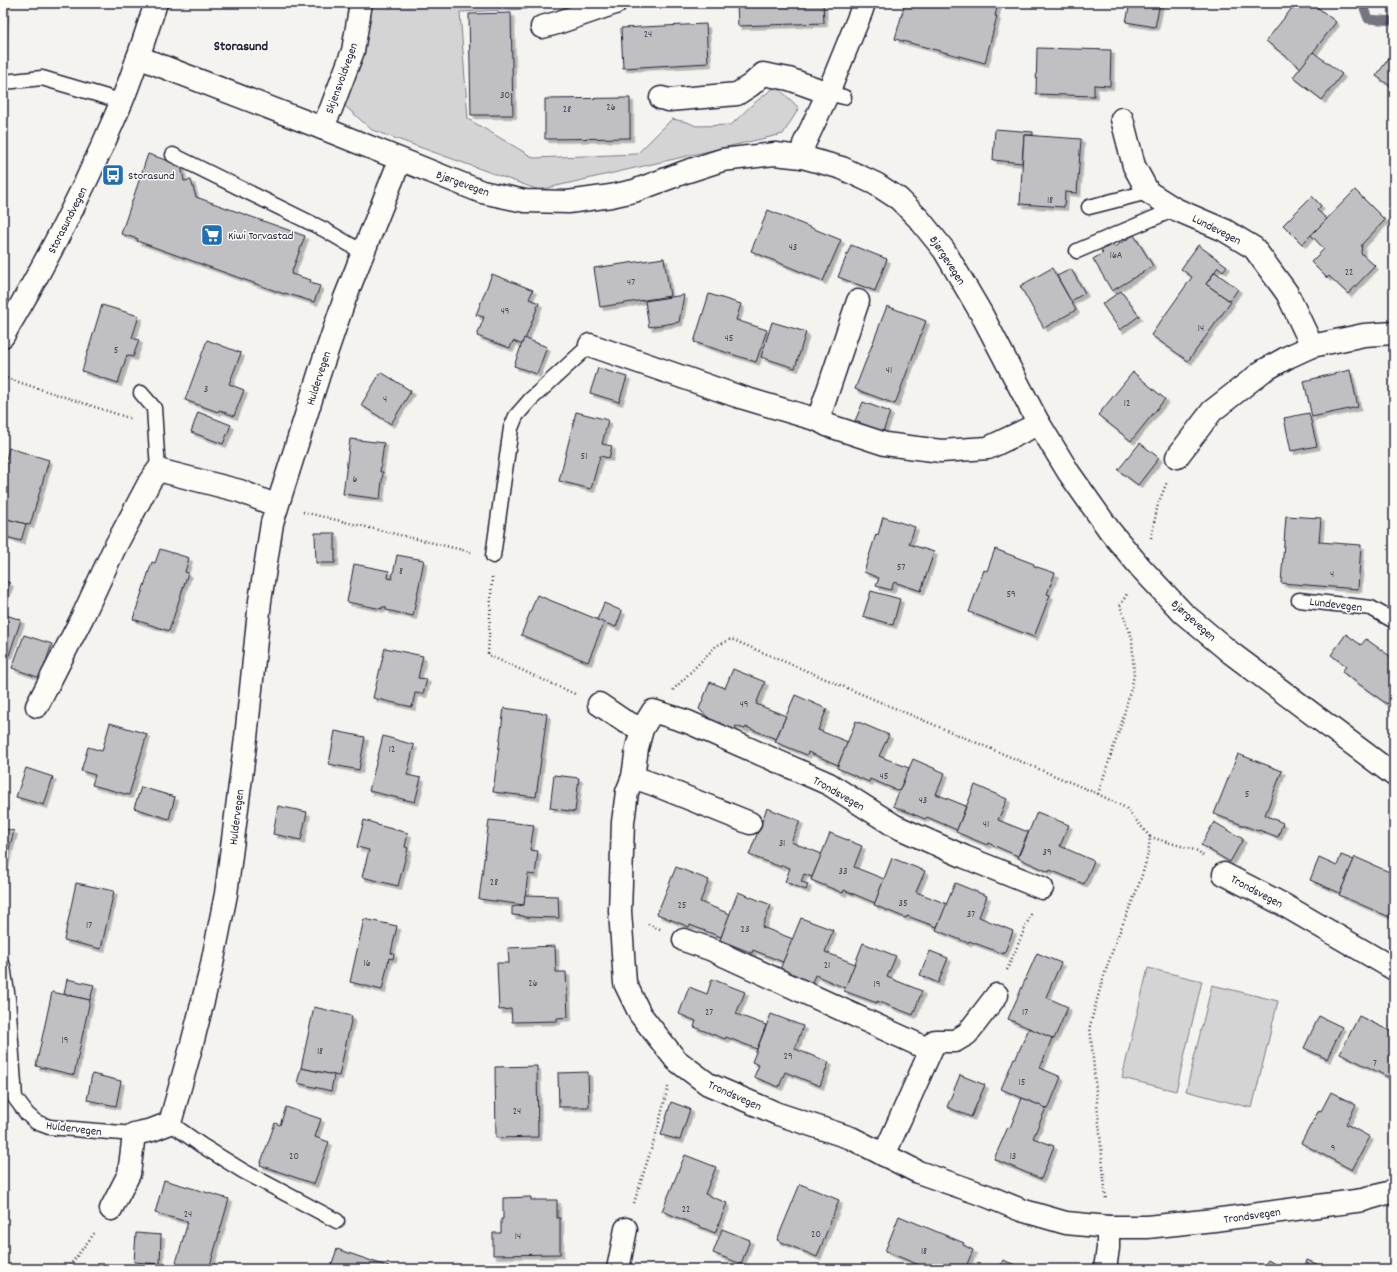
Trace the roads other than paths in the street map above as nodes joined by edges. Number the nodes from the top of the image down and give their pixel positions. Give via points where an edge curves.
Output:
1 (156, 3) edge
2 (361, 3) edge
3 (615, 3) edge
4 (864, 3) edge
5 (542, 27) dead end
6 (138, 57) junction
7 (3, 84) edge
8 (836, 95) junction
9 (661, 98) dead end
10 (123, 99) junction
11 (1122, 119) dead end
12 (322, 128) junction
13 (173, 155) dead end
14 (802, 157) junction
15 (400, 160) junction
16 (1148, 192) junction
17 (1089, 207) dead end
18 (1175, 209) junction
19 (1077, 251) dead end
20 (364, 253) junction
21 (858, 301) dead end
22 (1394, 333) edge
23 (3, 336) edge
24 (590, 345) joint
25 (1312, 346) junction
26 (141, 393) dead end
27 (818, 420) junction
28 (1038, 422) junction
29 (1178, 457) road end
30 (158, 470) junction
31 (277, 506) junction
32 (493, 556) road end
33 (1299, 600) dead end
34 (1394, 621) edge
35 (599, 704) road end
36 (37, 706) dead end
37 (642, 730) junction
38 (1394, 775) edge
39 (633, 777) junction
40 (750, 823) dead end
41 (1224, 874) road end
42 (1042, 888) road end
43 (684, 940) road end
44 (3, 966) edge
45 (1394, 968) edge
46 (997, 995) road end
47 (930, 1050) junction
48 (170, 1123) junction
49 (134, 1134) junction
50 (884, 1155) junction
51 (1394, 1191) edge
52 (111, 1209) road end
53 (337, 1221) dead end
54 (1108, 1227) junction
55 (626, 1229) road end
56 (618, 1269) edge
57 (1105, 1269) edge

1 - 6 street, Storasundvegen
2 - 12 street, Skjensvoldvegen via 353,51
3 - 5 street
4 - 8 street
6 - 10 street, Storasundvegen
6 - 12 street, Bjørgevegen
7 - 10 lane via 42,78 117,100
8 - 9 street via 789,79 763,74 736,94 669,100
8 - 14 street via 804,144
10 - 23 street, Storasundvegen via 66,224
11 - 16 street, Lundevegen via 1134,166
12 - 15 street, Bjørgevegen
13 - 20 lane via 325,230
14 - 15 street, Bjørgevegen via 775,154 722,160 634,191 568,202 525,201 482,192
14 - 28 street, Bjørgevegen via 842,168 876,184 899,199 920,219 944,250 982,313
15 - 20 street, Huldervegen
16 - 17 lane
16 - 18 street, Lundevegen
18 - 19 lane
18 - 25 street, Lundevegen via 1224,230 1254,248 1287,293
20 - 31 street, Huldervegen via 345,298
21 - 27 street
22 - 25 street via 1364,335
24 - 27 street via 738,396
24 - 32 lane via 552,378 516,416 512,428
25 - 29 street via 1263,371 1212,411
26 - 30 lane via 154,408
27 - 28 street via 885,444 941,451 988,448
28 - 38 street, Bjørgevegen via 1110,531 1183,613 1231,653
30 - 31 street via 240,491
30 - 36 street via 114,549
31 - 48 street, Huldervegen via 260,601 226,894 211,969
33 - 34 lane, Lundevegen via 1371,608
35 - 37 street
37 - 39 street, Trondsvegen
37 - 42 street, Trondsvegen via 653,711 688,722 829,784 895,826
39 - 40 street
39 - 50 street, Trondsvegen via 627,792 623,822 620,911 625,983 640,1014 676,1060 708,1084 778,1114 850,1138
41 - 45 street, Trondsvegen
43 - 47 street via 710,949
44 - 49 lane, Huldervegen via 15,1098 27,1114 36,1122 49,1127
46 - 47 street via 967,1034 955,1041 935,1041
47 - 50 street
48 - 49 street, Huldervegen
48 - 53 lane via 243,1170
49 - 52 street via 129,1174
50 - 54 street, Trondsvegen via 918,1172 1021,1210 1066,1223
51 - 54 street, Trondsvegen via 1363,1200 1214,1220 1147,1227
54 - 57 street
55 - 56 street

